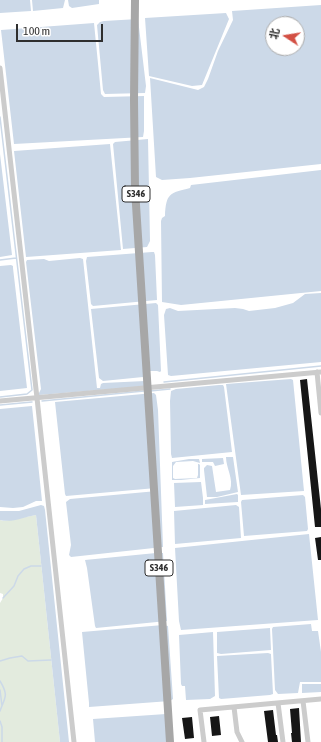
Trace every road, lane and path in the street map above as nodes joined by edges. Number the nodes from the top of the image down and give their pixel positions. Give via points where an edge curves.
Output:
1 (135, 0) edge
2 (0, 68) edge
3 (319, 372) edge
4 (148, 390) junction
5 (38, 398) junction
6 (0, 401) edge
7 (321, 413) edge
8 (321, 700) edge
9 (304, 701) junction
10 (278, 703) junction
11 (234, 707) junction
12 (74, 742) edge
13 (170, 742) edge
14 (204, 742) edge
15 (242, 742) edge
16 (283, 742) edge
17 (308, 742) edge

1 - 4 main road, S346 via 136,189
2 - 5 street
3 - 4 street
3 - 7 street
4 - 5 street
4 - 13 main road, S346
5 - 6 street
5 - 12 street
8 - 9 street
9 - 10 street
9 - 17 street
10 - 11 street
10 - 16 street
11 - 14 street via 200,710
11 - 15 street via 237,732

